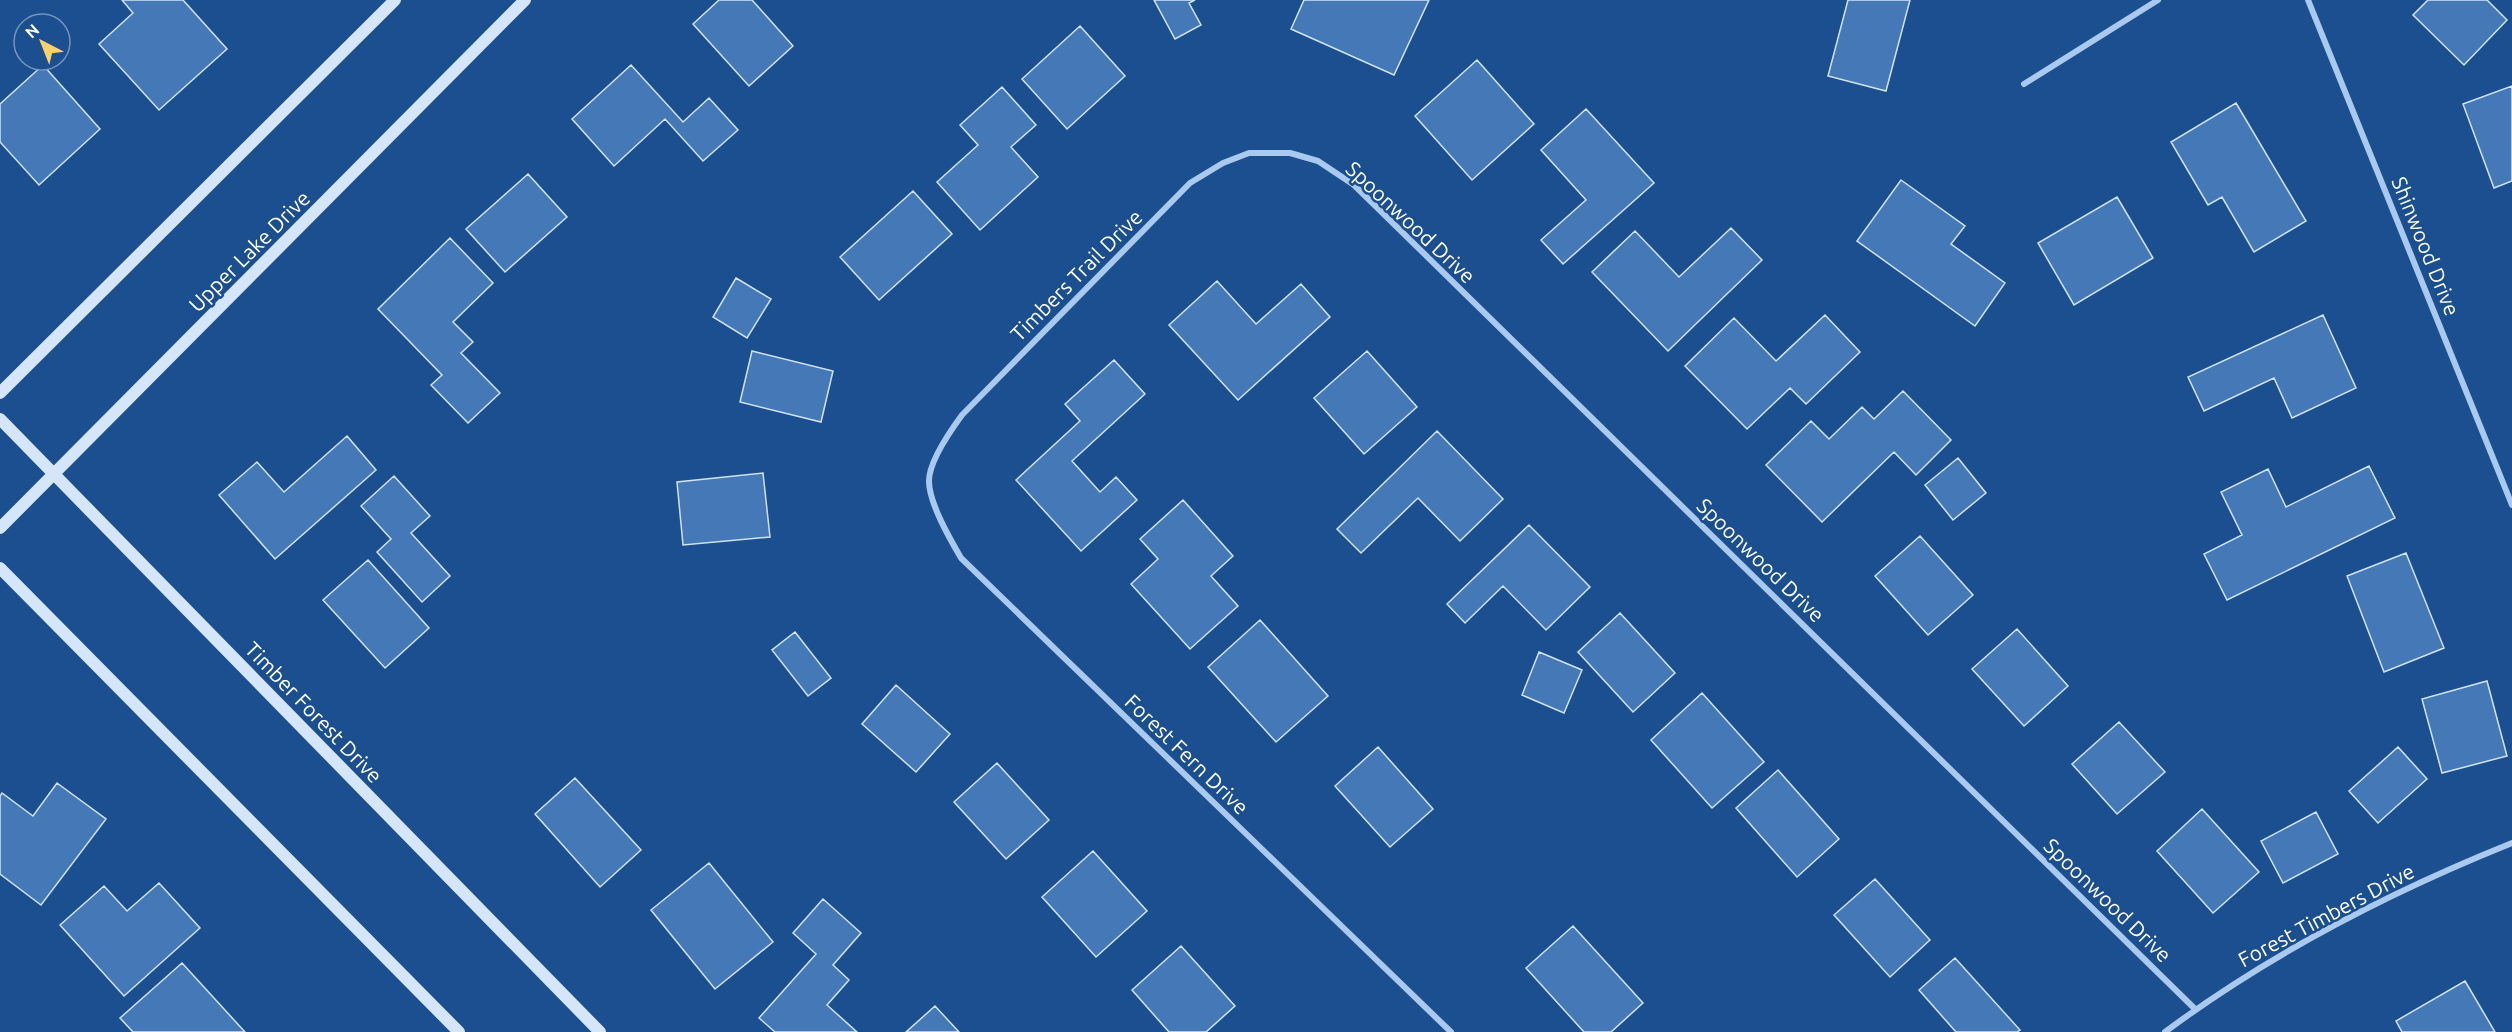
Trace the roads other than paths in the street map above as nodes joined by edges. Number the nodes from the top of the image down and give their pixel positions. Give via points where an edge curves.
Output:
1 (395, 0) edge
2 (525, 0) edge
3 (2158, 0) edge
4 (2308, 0) edge
5 (2024, 84) dead end
6 (1290, 153) joint
7 (0, 393) edge
8 (0, 419) edge
9 (54, 475) junction
10 (929, 480) joint
11 (2512, 505) edge
12 (0, 528) edge
13 (0, 568) edge
14 (2512, 843) edge
15 (2196, 1010) junction
16 (459, 1032) edge
17 (600, 1032) edge
18 (1451, 1032) edge
19 (2165, 1032) edge

1 - 7 street
2 - 9 street, Upper Lake Drive
3 - 5 street
4 - 11 street, Shinwood Drive
6 - 10 street, Timbers Trail Drive via 1249,153 1190,183 962,415 942,443
6 - 15 street, Spoonwood Drive via 1317,161 1354,185
8 - 9 street, Timber Forest Drive
9 - 12 street, Upper Lake Drive
9 - 17 street, Timber Forest Drive
10 - 18 street, Forest Fern Drive via 941,522 961,558
13 - 16 street
14 - 15 street, Forest Timbers Drive via 2443,871 2278,956
15 - 19 street, Forest Timbers Drive

